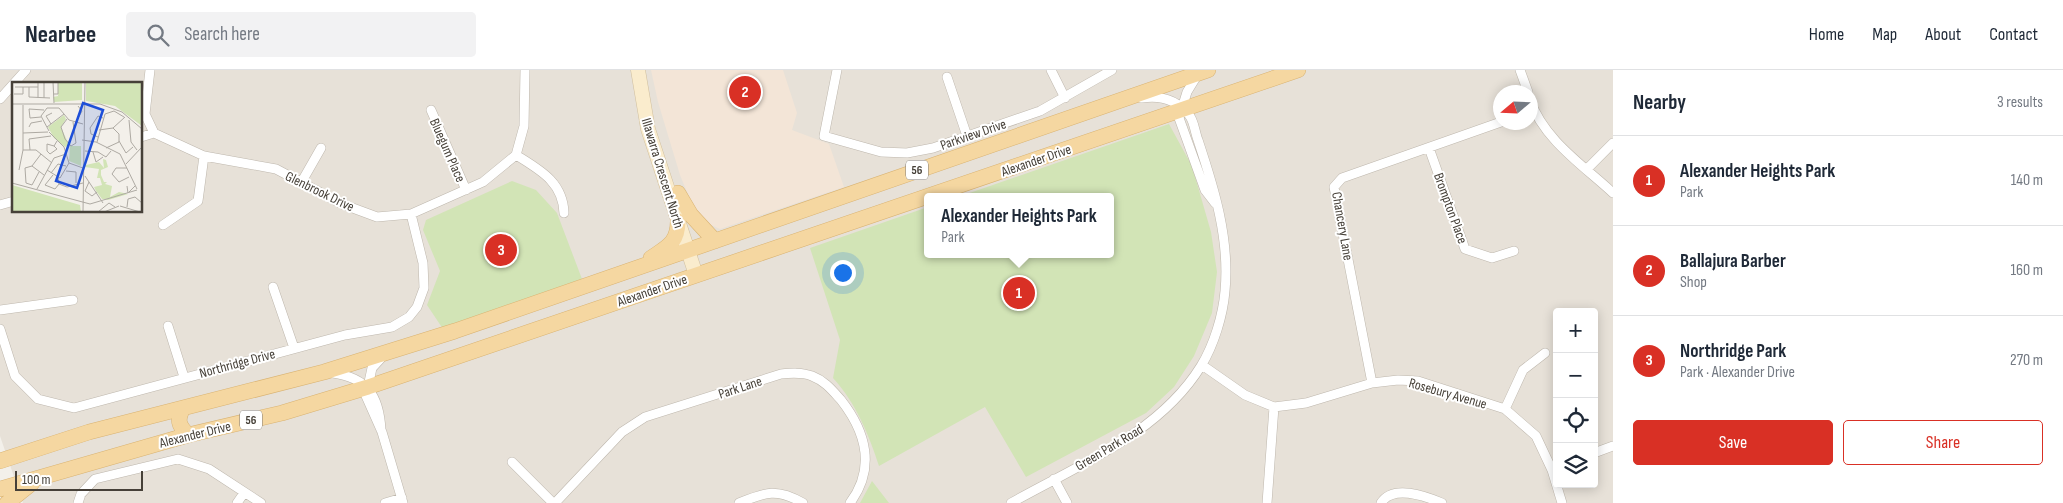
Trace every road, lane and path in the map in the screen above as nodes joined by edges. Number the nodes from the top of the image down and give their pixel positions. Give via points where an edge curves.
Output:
1 (26, 70) edge
2 (150, 70) edge
3 (525, 70) edge
4 (638, 70) edge
5 (644, 70) edge
6 (838, 70) edge
7 (1052, 70) edge
8 (1112, 70) edge
9 (1298, 70) edge
10 (1520, 70) edge
11 (1203, 72) edge
12 (947, 77) dead end
13 (15, 82) edge
14 (1525, 85) edge
15 (12, 86) edge
16 (1065, 98) junction
17 (0, 99) edge
18 (1120, 100) junction
19 (431, 110) dead end
20 (1183, 110) junction
21 (143, 115) edge
22 (1538, 120) edge
23 (1493, 125) edge
24 (154, 133) junction
25 (967, 136) junction
26 (142, 137) edge
27 (1613, 143) edge
28 (321, 148) dead end
29 (1429, 148) junction
30 (516, 155) junction
31 (204, 156) junction
32 (1587, 169) junction
33 (301, 183) junction
34 (466, 190) junction
35 (678, 193) junction
36 (937, 193) edge
37 (1613, 193) edge
38 (924, 197) edge
39 (564, 213) dead end
40 (411, 214) junction
41 (678, 221) junction
42 (163, 225) dead end
43 (715, 241) junction
44 (692, 249) junction
45 (1514, 251) dead end
46 (637, 268) junction
47 (700, 273) junction
48 (273, 287) dead end
49 (74, 300) dead end
50 (0, 310) edge
51 (168, 326) dead end
52 (0, 329) edge
53 (294, 348) junction
54 (388, 352) junction
55 (1545, 353) dead end
56 (1202, 365) junction
57 (324, 372) junction
58 (184, 377) junction
59 (1372, 383) junction
60 (368, 387) junction
61 (1274, 407) junction
62 (183, 408) junction
63 (1505, 410) junction
64 (188, 435) junction
65 (1613, 446) edge
66 (0, 452) edge
67 (1598, 452) edge
68 (19, 454) junction
69 (0, 461) edge
70 (512, 462) dead end
71 (1553, 466) edge
72 (38, 477) junction
73 (1054, 479) junction
74 (1559, 488) edge
75 (0, 489) edge
76 (244, 493) junction
77 (402, 500) edge
78 (6, 503) edge
79 (78, 503) edge
80 (237, 503) edge
81 (261, 503) edge
82 (385, 503) edge
83 (554, 503) edge
84 (739, 503) edge
85 (803, 503) edge
86 (850, 503) edge
87 (1011, 503) edge
88 (1067, 503) edge
89 (1267, 503) edge
90 (1381, 503) edge
91 (1442, 503) edge
92 (1562, 503) edge

1 - 13 street
2 - 21 street
3 - 30 street via 524,126
4 - 41 main road, Illawarra Crescent North via 648,129
5 - 35 main road, Illawarra Crescent North via 660,141
6 - 25 street, Parkview Drive via 824,136 881,152 907,153
7 - 16 street
8 - 16 street, Parkview Drive
9 - 20 main road, Alexander Drive / 56
10 - 14 street
11 - 18 main road, Alexander Drive / 56
11 - 20 street via 1187,92
12 - 25 street
15 - 17 street
16 - 25 street, Parkview Drive via 1040,111
18 - 20 street, Green Park Road via 1163,98 1173,101
18 - 43 main road, Alexander Drive / 56
19 - 34 street, Bluegum Place
20 - 36 main road, Alexander Drive / 56
20 - 56 street, Green Park Road via 1190,115 1214,187 1225,248 1225,293 1217,328
21 - 24 street
22 - 32 street via 1560,147
23 - 29 street, Chancery Lane
24 - 26 street
24 - 31 street, Glenbrook Drive
27 - 32 street
28 - 33 street
29 - 45 street, Brompton Place via 1465,249 1492,258
29 - 59 street, Chancery Lane via 1342,178 1334,187
30 - 34 street, Glenbrook Drive via 483,182
30 - 39 street via 551,178 561,194
31 - 33 street, Glenbrook Drive via 276,169
31 - 42 street via 198,201
32 - 37 street
33 - 40 street, Glenbrook Drive via 342,204 377,216
34 - 40 street, Glenbrook Drive
35 - 43 main road via 691,215
35 - 44 main road, Illawarra Crescent North
38 - 47 main road, Alexander Drive / 56
40 - 53 street, Northridge Drive via 423,263 424,288 417,307 409,317 392,326
41 - 44 main road, Illawarra Crescent North
41 - 46 main road via 678,232 673,241
43 - 44 main road, Alexander Drive / 56
44 - 46 main road, Alexander Drive / 56
44 - 47 main road, Illawarra Crescent North
46 - 54 main road, Alexander Drive / 56
47 - 60 main road, Alexander Drive / 56
48 - 53 street
49 - 50 street
51 - 58 street
52 - 58 street, Northridge Drive via 15,376 38,399 74,408
53 - 58 street, Northridge Drive
54 - 57 main road, Alexander Drive / 56
54 - 60 street via 372,368
55 - 63 street via 1523,370
56 - 61 street via 1245,395
56 - 73 street, Green Park Road via 1169,407 1130,437
57 - 60 street via 355,378
57 - 62 main road, Alexander Drive / 56
59 - 61 street, Rosebury Avenue via 1306,402
59 - 63 street, Rosebury Avenue via 1418,381
60 - 64 main road, Alexander Drive / 56 via 282,413
60 - 77 street via 366,396 382,432
61 - 89 street
62 - 64 main road via 178,419 180,427
62 - 68 main road, Alexander Drive / 56
63 - 71 street, Rosebury Avenue via 1536,436
64 - 72 main road, Alexander Drive / 56
65 - 67 street
66 - 68 main road
68 - 69 main road, Alexander Drive / 56
70 - 83 street
72 - 75 main road, Alexander Drive / 56
72 - 78 main road
73 - 87 street, Green Park Road
73 - 88 street
74 - 92 street, Rosebury Avenue
76 - 79 street via 209,470 178,459 95,480 81,494
76 - 80 street
76 - 81 street
77 - 82 street
83 - 86 street, Park Lane via 622,432 645,417 781,374 794,373 811,376 829,385 849,410 864,438 866,465
84 - 85 street via 764,493 777,492
90 - 91 street via 1389,496 1402,493

